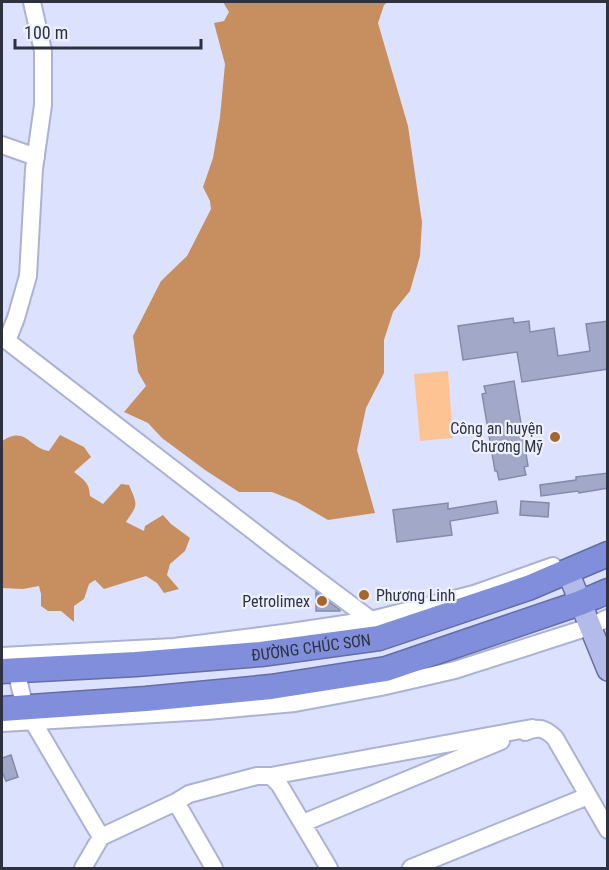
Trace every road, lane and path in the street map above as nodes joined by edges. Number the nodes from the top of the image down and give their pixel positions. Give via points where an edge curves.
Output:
1 (32, 2) edge
2 (2, 145) edge
3 (36, 158) junction
4 (4, 339) edge
5 (608, 546) edge
6 (608, 554) edge
7 (568, 572) junction
8 (608, 591) edge
9 (580, 603) junction
10 (598, 622) edge
11 (381, 627) junction
12 (603, 648) edge
13 (8, 663) edge
14 (608, 670) edge
15 (20, 713) edge
16 (2, 723) edge
17 (532, 728) junction
18 (271, 776) junction
19 (588, 796) junction
20 (176, 802) junction
21 (303, 823) junction
22 (608, 830) edge
23 (101, 837) junction
24 (83, 868) edge
25 (214, 868) edge
26 (329, 868) edge
27 (411, 868) edge

1 - 3 street via 43,51 43,105
2 - 3 street
3 - 4 street via 28,276 16,318
4 - 11 street
5 - 11 street, ĐƯỜNG CHÚC SƠN
6 - 7 highway, ĐƯỜNG CHÚC SƠN
7 - 9 main road
7 - 11 highway, ĐƯỜNG CHÚC SƠN via 528,588
8 - 9 highway, ĐƯỜNG CHÚC SƠN
9 - 10 main road
9 - 15 highway, ĐƯỜNG CHÚC SƠN via 386,669 271,687
10 - 12 main road
10 - 15 street, ĐƯỜNG CHÚC SƠN via 455,670 295,703 207,711
11 - 13 highway, ĐƯỜNG CHÚC SƠN via 379,638 261,654 126,665
12 - 14 main road
13 - 15 street
15 - 16 street, ĐƯỜNG CHÚC SƠN
15 - 23 street
17 - 18 street
17 - 19 street via 545,730 555,738
17 - 21 street
18 - 20 street via 257,776 189,794
18 - 21 street
19 - 22 street
19 - 27 street
20 - 23 street
20 - 25 street
21 - 26 street
23 - 24 street

